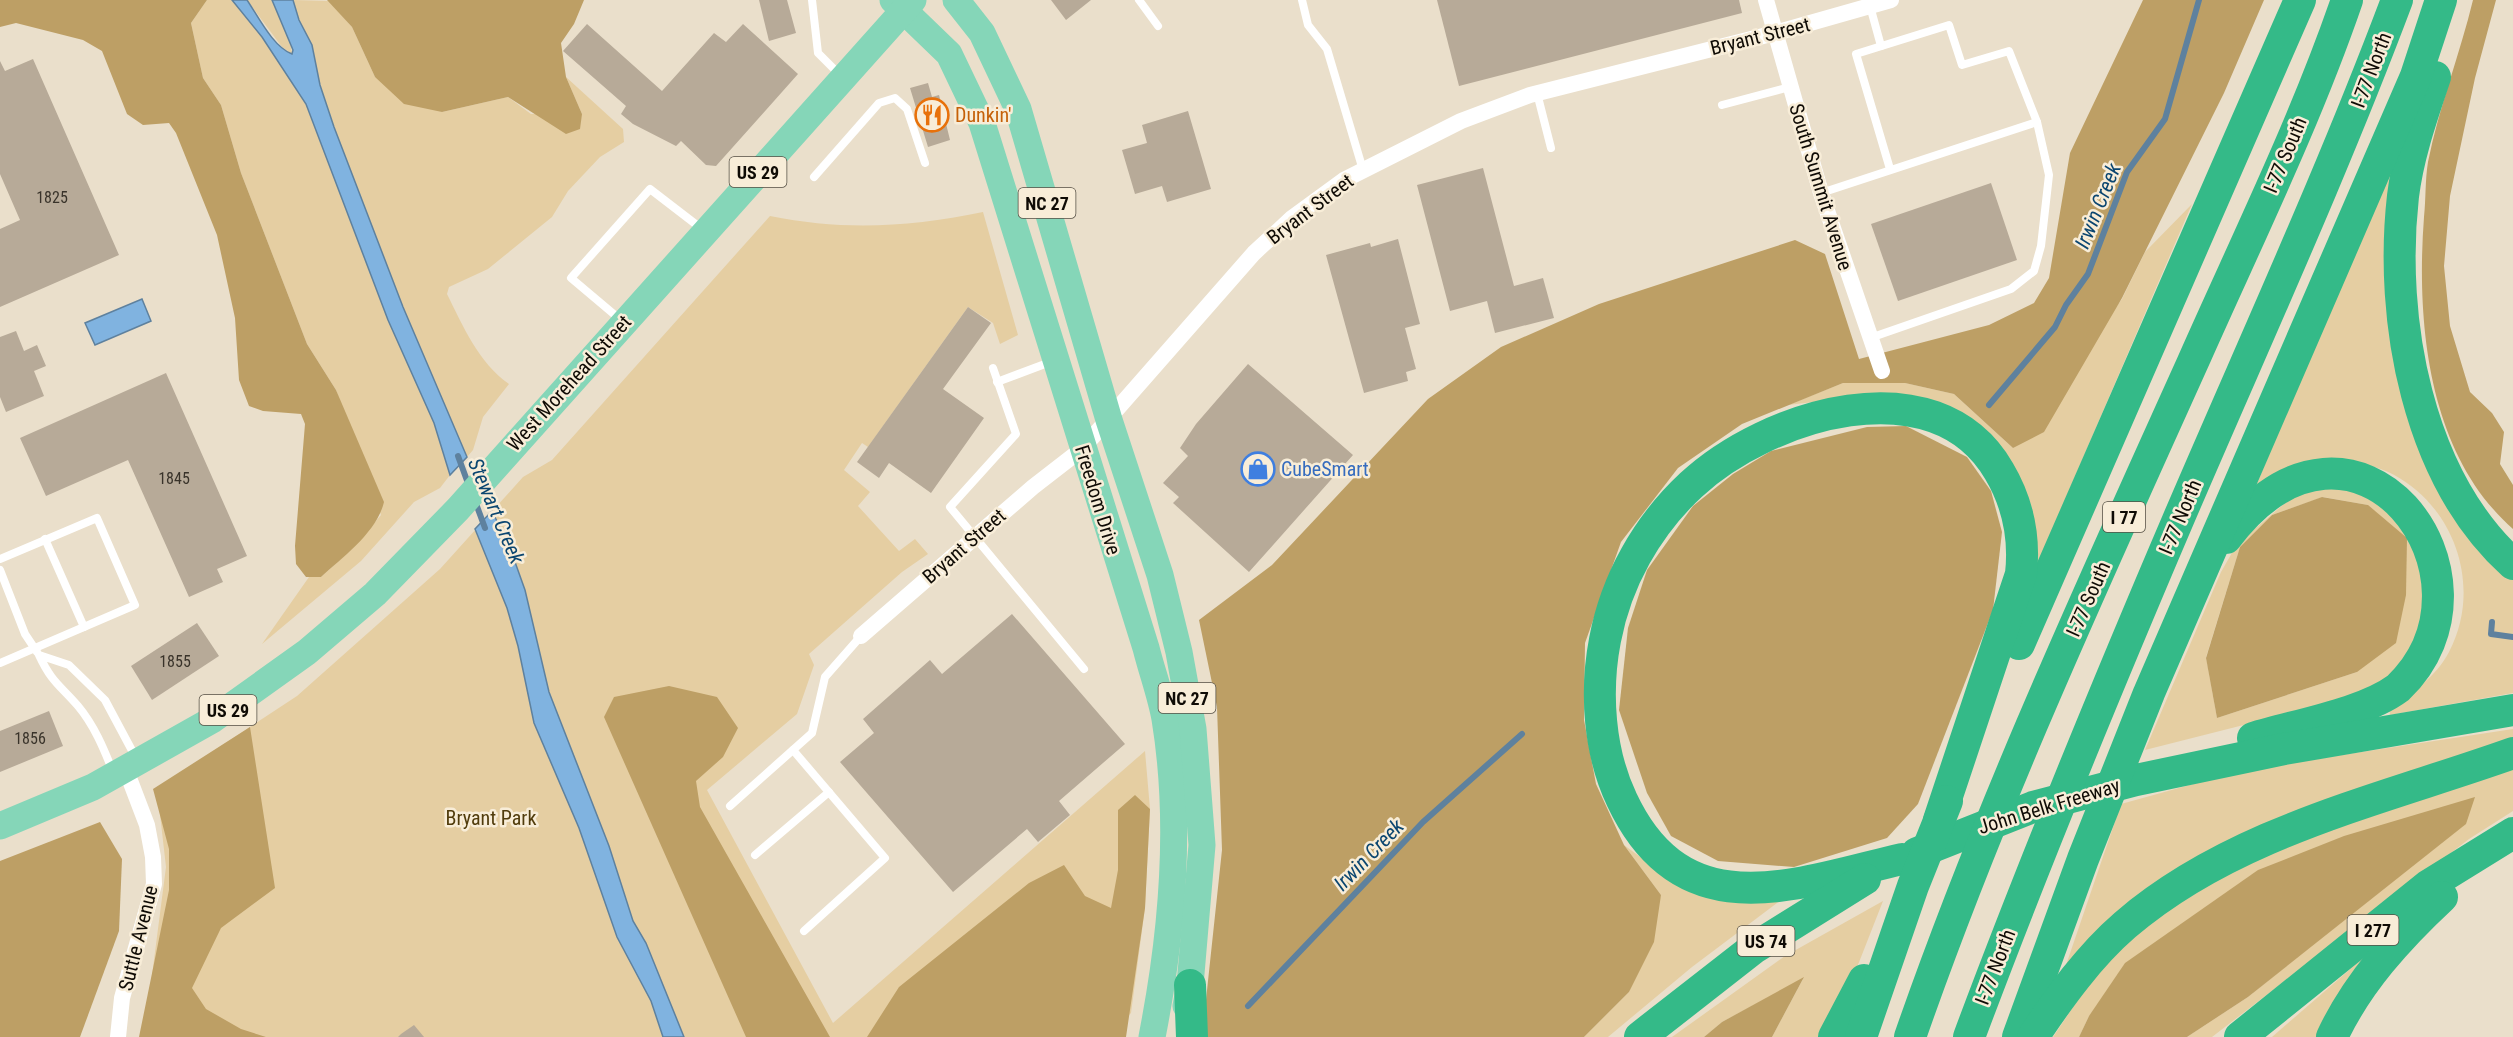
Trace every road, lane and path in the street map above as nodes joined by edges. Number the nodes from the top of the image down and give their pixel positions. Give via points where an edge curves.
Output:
1 (812, 0) edge
2 (956, 0) edge
3 (1138, 0) edge
4 (1302, 0) edge
5 (1766, 0) edge
6 (1891, 0) edge
7 (2300, 0) edge
8 (2347, 0) edge
9 (2397, 0) edge
10 (2441, 0) edge
11 (2454, 0) edge
12 (903, 3) edge
13 (1869, 6) junction
14 (1158, 26) dead end
15 (1774, 33) junction
16 (1881, 46) junction
17 (843, 77) junction
18 (1790, 87) junction
19 (1537, 93) junction
20 (1722, 105) dead end
21 (2037, 122) junction
22 (1551, 148) dead end
23 (925, 164) dead end
24 (1890, 169) junction
25 (1363, 170) junction
26 (814, 177) dead end
27 (1821, 194) junction
28 (705, 231) junction
29 (623, 322) junction
30 (1870, 338) junction
31 (1055, 360) junction
32 (993, 368) dead end
33 (1882, 371) dead end
34 (998, 382) junction
35 (1109, 420) junction
36 (1082, 449) junction
37 (976, 536) junction
38 (45, 539) junction
39 (0, 559) edge
40 (2513, 564) edge
41 (0, 570) edge
42 (2203, 571) junction
43 (84, 627) junction
44 (861, 636) joint
45 (37, 652) junction
46 (0, 663) edge
47 (1084, 669) dead end
48 (2513, 710) edge
49 (793, 750) junction
50 (2513, 753) edge
51 (127, 770) junction
52 (2136, 780) junction
53 (829, 792) junction
54 (730, 806) dead end
55 (1939, 820) junction
56 (0, 826) edge
57 (2513, 833) edge
58 (754, 855) dead end
59 (1908, 873) junction
60 (804, 931) dead end
61 (1190, 986) junction
62 (118, 1037) edge
63 (1152, 1037) edge
64 (1179, 1037) edge
65 (1192, 1037) edge
66 (1640, 1037) edge
67 (1834, 1037) edge
68 (1861, 1037) edge
69 (1910, 1037) edge
70 (1969, 1037) edge
71 (2018, 1037) edge
72 (2033, 1037) edge
73 (2240, 1037) edge
74 (2332, 1037) edge

1 - 17 lane via 818,53
2 - 35 main road, Freedom Drive / NC 27 via 982,33 1018,109
3 - 14 lane
4 - 25 lane via 1308,25 1327,49
5 - 15 street, South Summit Avenue
6 - 13 street, Bryant Street
7 - 55 highway
8 - 69 highway, I-77 South / I 77 via 2241,258 2018,755
9 - 70 highway, I-77 North / I 77 via 2356,109 2036,858
10 - 42 highway via 2416,76
11 - 40 highway via 2412,146 2403,194 2402,301 2414,380 2444,469 2472,519
12 - 17 main road, West Morehead Street / US 29
12 - 31 main road, Freedom Drive / NC 27 via 949,54 966,85
13 - 15 street, Bryant Street
13 - 16 lane
15 - 18 street, South Summit Avenue
15 - 19 street, Bryant Street
16 - 21 lane via 1949,25 1962,65 2009,51
16 - 24 lane via 1856,54
17 - 28 main road, West Morehead Street / US 29
18 - 20 lane
18 - 27 street, South Summit Avenue
19 - 22 lane
19 - 25 street, Bryant Street via 1461,121
21 - 24 lane
21 - 30 lane via 2049,175 2034,272 2011,289
23 - 26 lane via 907,108 895,98 879,103
24 - 27 lane
25 - 35 street, Bryant Street via 1292,218 1254,253
27 - 30 street, South Summit Avenue
28 - 29 main road, West Morehead Street / US 29
28 - 29 lane via 650,189 572,278
29 - 51 main road, West Morehead Street / US 29 via 458,510 375,594 252,693
30 - 33 street, South Summit Avenue
31 - 34 lane
31 - 36 main road, Freedom Drive / NC 27
32 - 34 lane
34 - 37 lane via 1016,434 950,507
35 - 36 street, Bryant Street
35 - 61 main road, Freedom Drive / NC 27 via 1160,575 1193,729 1202,845
36 - 37 street, Bryant Street
36 - 63 main road, Freedom Drive / NC 27 via 1165,718 1174,836 1163,980
37 - 44 street, Bryant Street
37 - 47 lane
38 - 39 lane
38 - 43 lane
38 - 43 lane via 97,518 102,529 135,605
41 - 45 lane via 25,634
42 - 52 highway via 2239,523 2276,489 2323,473 2349,474 2398,491 2426,516 2449,566 2449,617 2437,649 2419,671 2371,703 2221,748
42 - 71 highway via 2083,859
43 - 45 lane
44 - 49 lane via 825,676 812,733
45 - 46 lane
45 - 51 lane via 49,678 79,706
45 - 51 lane via 69,665 105,700
48 - 52 highway, John Belk Freeway via 2284,749
49 - 53 lane
49 - 54 lane
50 - 72 highway via 2266,839 2207,867 2124,926 2089,963
51 - 56 main road, West Morehead Street / US 29
51 - 62 street, Suttle Avenue via 147,825 154,884 122,998
52 - 59 highway, John Belk Freeway via 2033,807 1969,830
53 - 58 lane
53 - 60 lane via 885,858
55 - 59 highway
55 - 59 highway via 2021,574 2018,515 2009,487 1995,464 1970,438 1946,422 1911,410 1832,413 1775,430 1724,458 1693,483 1665,513 1630,566 1614,602 1601,659 1601,725 1614,781 1636,829 1655,851 1678,868 1717,885 1760,890
57 - 73 highway, I 277 via 2428,885
57 - 74 highway via 2391,949 2349,1005
59 - 66 highway, John Belk Freeway / US 74 via 1824,902 1754,948
59 - 67 highway
59 - 68 highway
61 - 64 main road, Freedom Drive
61 - 65 highway, NC 27

